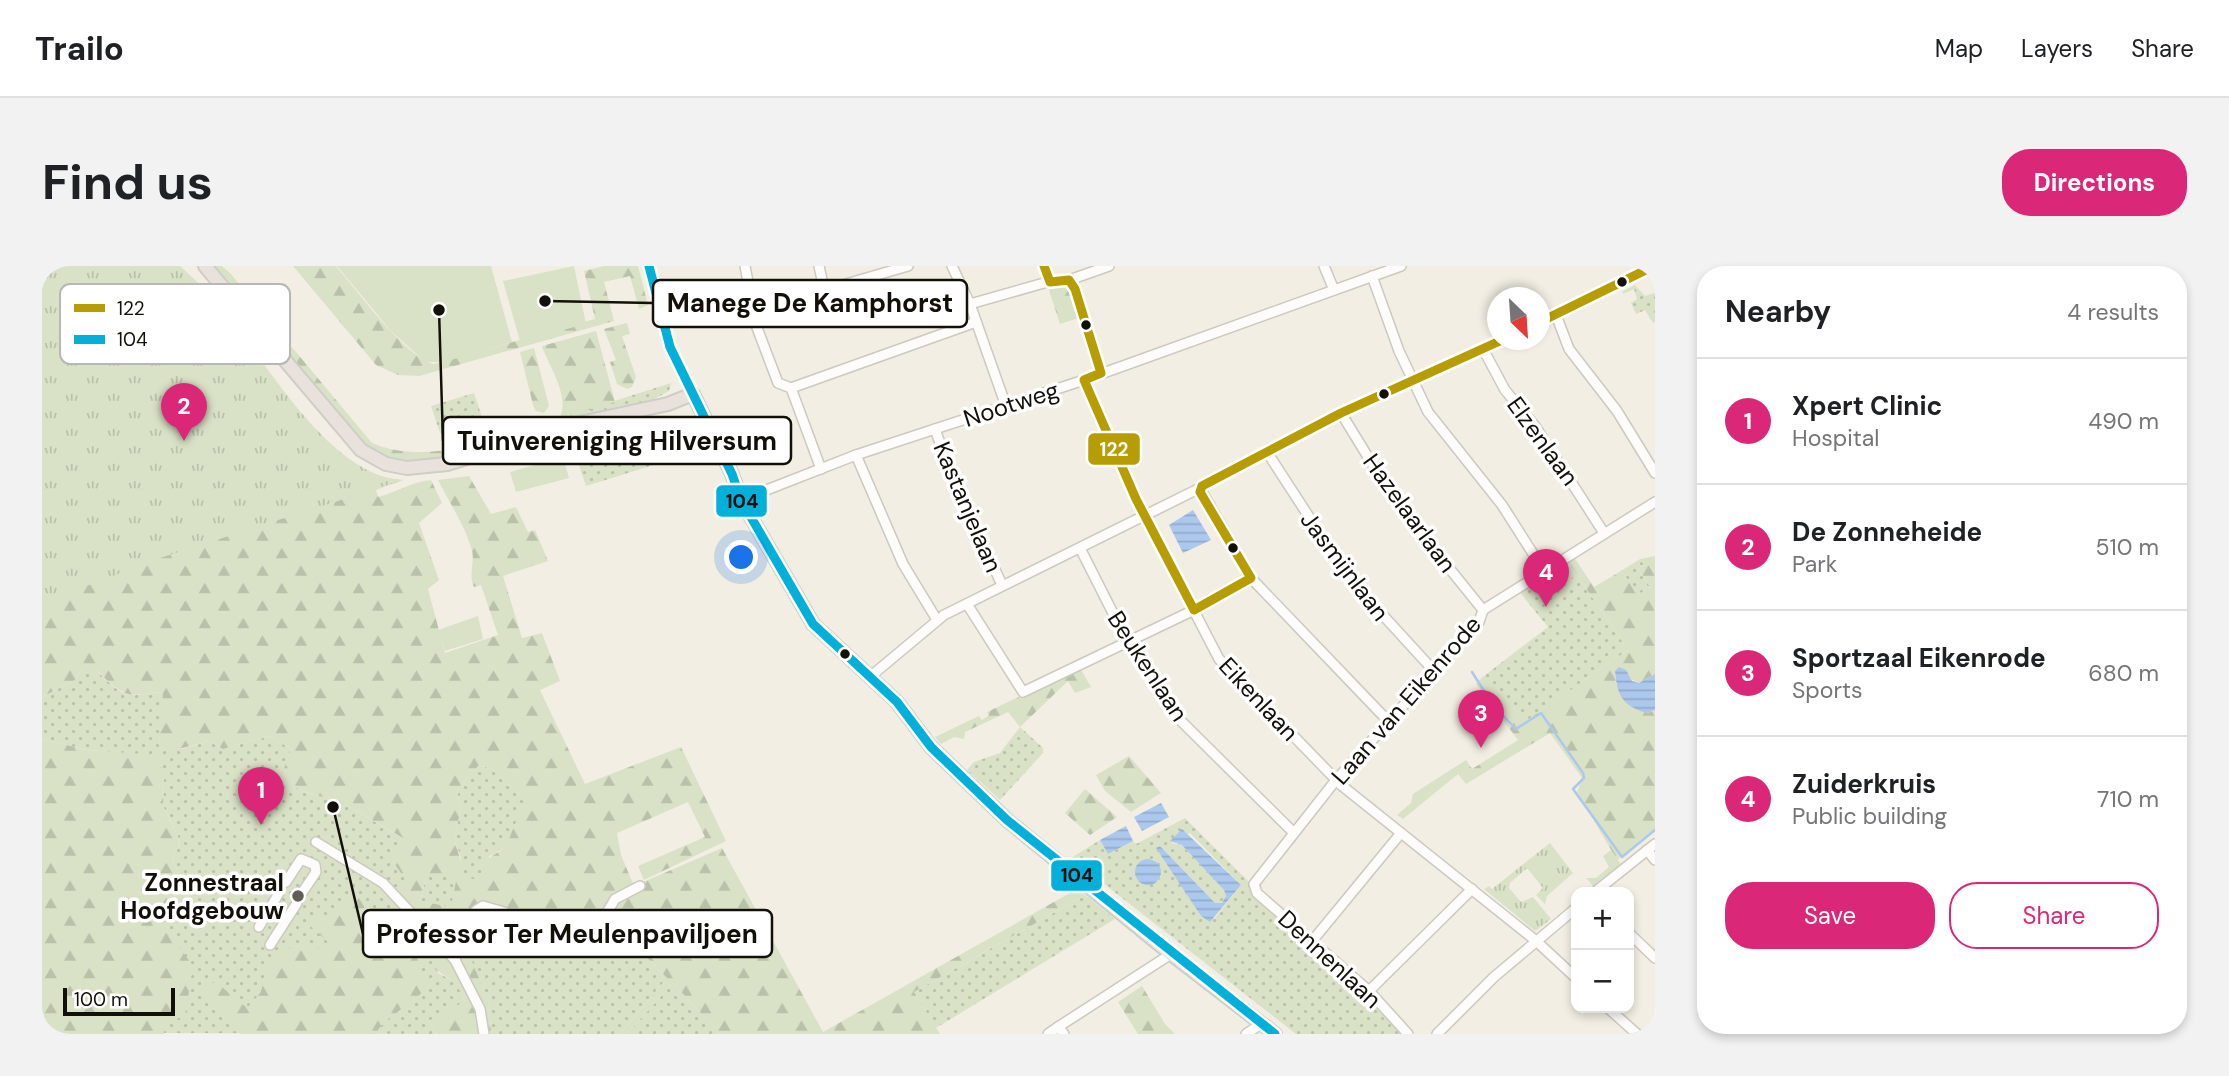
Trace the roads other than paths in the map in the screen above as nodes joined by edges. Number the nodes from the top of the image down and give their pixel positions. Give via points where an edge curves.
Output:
1 (205, 266) edge
2 (649, 266) edge
3 (745, 266) edge
4 (818, 266) edge
5 (908, 266) edge
6 (952, 266) edge
7 (1044, 266) edge
8 (1109, 266) edge
9 (1324, 266) edge
10 (1401, 266) edge
11 (1654, 266) edge
12 (887, 269) edge
13 (1372, 276) junction
14 (1069, 280) junction
15 (1050, 282) junction
16 (220, 284) edge
17 (824, 289) junction
18 (1334, 289) junction
19 (970, 304) junction
20 (753, 311) junction
21 (1556, 315) junction
22 (1550, 317) edge
23 (976, 322) junction
24 (1487, 347) edge
25 (1483, 349) junction
26 (286, 364) edge
27 (1101, 373) junction
28 (1084, 380) junction
29 (1412, 380) junction
30 (791, 388) junction
31 (692, 394) junction
32 (1006, 406) junction
33 (1341, 413) junction
34 (934, 429) junction
35 (1267, 452) junction
36 (856, 455) junction
37 (821, 468) junction
38 (1655, 473) edge
39 (1200, 488) junction
40 (741, 500) junction
41 (1655, 502) edge
42 (1145, 515) junction
43 (1604, 533) junction
44 (1080, 548) junction
45 (1544, 571) junction
46 (1251, 578) junction
47 (1002, 585) junction
48 (967, 604) junction
49 (1194, 610) junction
50 (1483, 610) junction
51 (937, 620) junction
52 (1127, 641) junction
53 (1434, 671) junction
54 (870, 676) junction
55 (1390, 723) junction
56 (1336, 780) junction
57 (1293, 832) junction
58 (1401, 833) junction
59 (316, 842) dead end
60 (1651, 847) edge
61 (1655, 860) edge
62 (286, 882) dead end
63 (1254, 884) joint
64 (640, 886) dead end
65 (1601, 887) edge
66 (1472, 889) junction
67 (279, 893) dead end
68 (1571, 912) edge
69 (259, 927) dead end
70 (1634, 938) edge
71 (1313, 940) junction
72 (1535, 940) junction
73 (270, 945) dead end
74 (1171, 954) junction
75 (1655, 958) edge
76 (455, 960) junction
77 (1571, 973) edge
78 (1369, 991) junction
79 (1614, 1013) edge
80 (1255, 1028) dead end
81 (1061, 1031) edge
82 (484, 1034) edge
83 (1048, 1034) edge
84 (1246, 1034) edge
85 (1275, 1034) edge
86 (1408, 1034) edge
87 (1437, 1034) edge
88 (1637, 1034) edge

1 - 16 main road
2 - 31 street via 670,347
3 - 20 street
4 - 17 street
5 - 12 street
6 - 19 street
7 - 15 street
8 - 14 street
9 - 18 street
10 - 13 street, Nootweg
11 - 21 street
12 - 17 street
13 - 18 street, Nootweg
13 - 29 street
14 - 15 street
14 - 27 street
15 - 19 street
17 - 20 street
18 - 27 street, Nootweg
19 - 23 street
20 - 30 street via 778,383
21 - 22 street
21 - 38 street via 1569,349 1618,411
23 - 30 street
23 - 32 street
24 - 25 street
25 - 29 street
25 - 43 street, Elzenlaan via 1505,390 1535,426
26 - 31 main road via 361,450 386,464 428,469
27 - 28 street, Nootweg
28 - 32 street, Nootweg
28 - 42 street, Eikenlaan
29 - 33 street
29 - 45 street via 1436,424 1502,505
30 - 37 street
31 - 40 main road
32 - 34 street, Nootweg
33 - 35 street
33 - 50 street, Hazelaarlaan via 1395,501
34 - 36 street, Nootweg
34 - 47 street, Kastanjelaan
35 - 39 street
35 - 53 street, Jasmijnlaan via 1348,577
36 - 37 street, Nootweg
36 - 51 street via 903,564
37 - 40 street, Nootweg
39 - 42 street
39 - 46 street
40 - 54 main road via 813,624
41 - 43 street, Laan van Eikenrode
42 - 44 street
42 - 49 street, Eikenlaan
43 - 45 street, Laan van Eikenrode
44 - 47 street
44 - 52 street, Beukenlaan
45 - 50 street, Laan van Eikenrode
46 - 49 street
46 - 55 street
47 - 48 street
48 - 51 street
48 - 52 street via 1023,692
49 - 52 street
49 - 56 street, Eikenlaan via 1227,669
50 - 53 street, Laan van Eikenrode via 1479,622
51 - 54 street
52 - 57 street, Beukenlaan via 1179,719
53 - 55 street, Laan van Eikenrode
54 - 74 main road via 898,702 932,747 1007,820
55 - 56 street, Laan van Eikenrode
56 - 57 street, Laan van Eikenrode
56 - 58 street, Eikenlaan
57 - 63 street, Laan van Eikenrode
58 - 66 street, Eikenlaan
58 - 71 street
59 - 76 street via 383,883
60 - 61 street
60 - 65 street
62 - 73 street via 301,859 315,865 316,872
63 - 71 street, Dennenlaan via 1257,892
64 - 76 street via 615,900 588,944 575,949 483,906 469,915 461,928
66 - 72 street, Eikenlaan
66 - 78 street
67 - 69 street
68 - 72 street
70 - 75 street
71 - 78 street, Dennenlaan
72 - 77 street, Eikenlaan
72 - 87 street
74 - 81 street
74 - 85 main road
76 - 82 street via 480,1009
78 - 86 street, Dennenlaan
79 - 88 street
80 - 84 street
81 - 83 street

